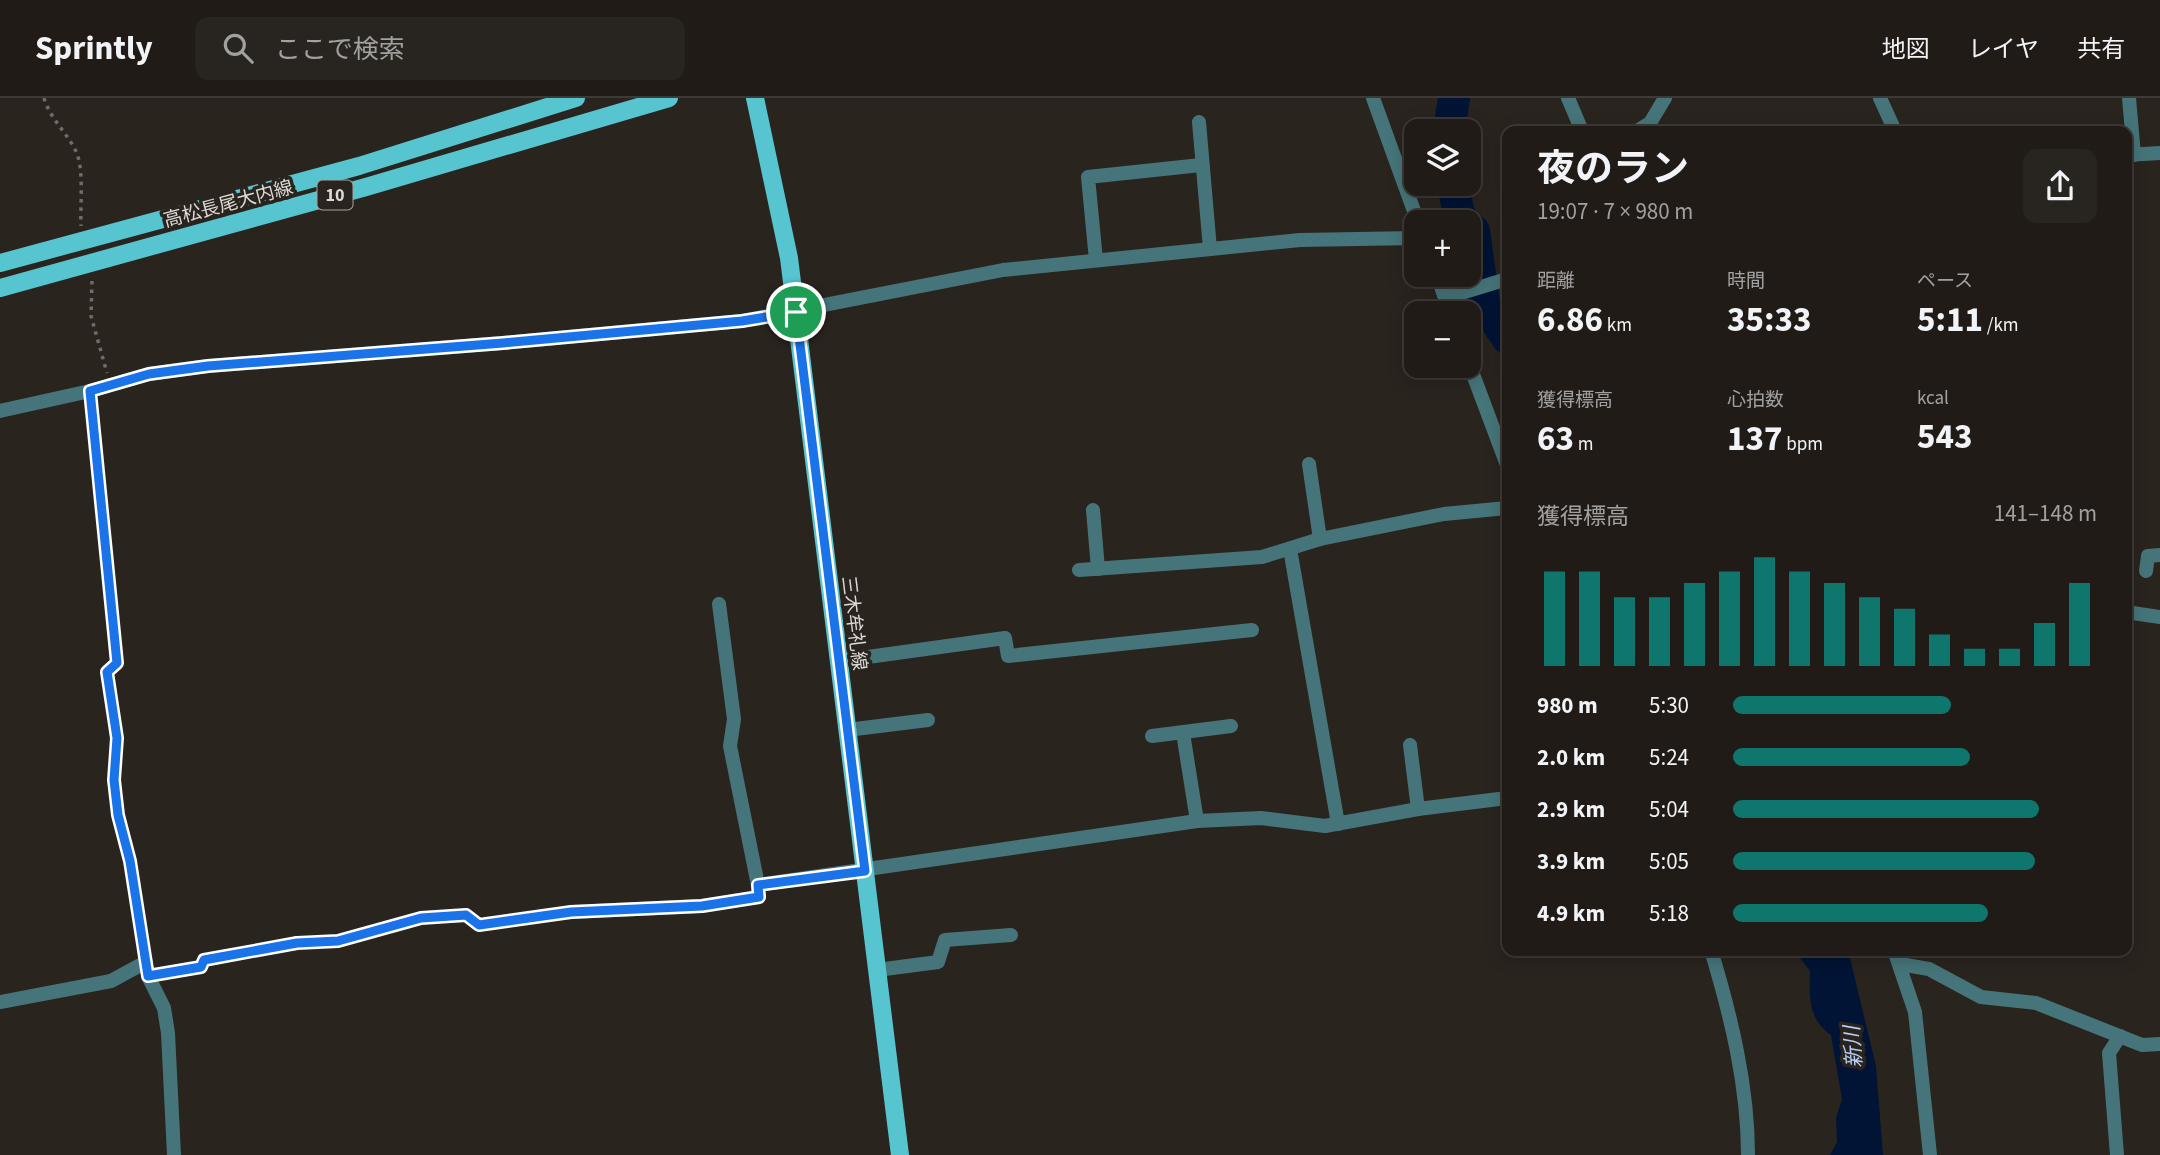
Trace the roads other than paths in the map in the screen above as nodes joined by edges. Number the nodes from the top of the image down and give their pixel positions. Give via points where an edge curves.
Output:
1 (576, 98) edge
2 (669, 98) edge
3 (755, 98) edge
4 (1373, 98) edge
5 (1568, 98) edge
6 (1665, 98) edge
7 (1880, 98) edge
8 (2129, 98) edge
9 (1199, 122) dead end
10 (1580, 126) edge
11 (1645, 126) edge
12 (1893, 126) edge
13 (2129, 126) edge
14 (2160, 153) edge
15 (2132, 155) edge
16 (1202, 165) junction
17 (1414, 210) edge
18 (1404, 238) edge
19 (1210, 249) junction
20 (1096, 260) junction
21 (0, 263) edge
22 (1502, 281) edge
23 (1441, 287) edge
24 (0, 288) edge
25 (1445, 298) junction
26 (1446, 301) edge
27 (796, 312) junction
28 (1474, 378) edge
29 (0, 411) edge
30 (1502, 452) edge
31 (1309, 464) dead end
32 (1502, 508) edge
33 (1093, 510) dead end
34 (1320, 539) junction
35 (1290, 549) junction
36 (2160, 555) edge
37 (1098, 569) junction
38 (1079, 570) dead end
39 (2146, 571) dead end
40 (719, 604) dead end
41 (2132, 613) edge
42 (2160, 617) edge
43 (1252, 630) dead end
44 (839, 661) junction
45 (928, 720) dead end
46 (1231, 726) dead end
47 (848, 730) junction
48 (1183, 733) junction
49 (1152, 736) dead end
50 (1410, 745) dead end
51 (1502, 799) edge
52 (1418, 809) junction
53 (1197, 821) junction
54 (1338, 824) junction
55 (865, 871) junction
56 (758, 885) junction
57 (571, 912) road end
58 (1011, 935) dead end
59 (1713, 956) edge
60 (1897, 957) edge
61 (877, 970) junction
62 (0, 1002) edge
63 (2120, 1036) junction
64 (2160, 1044) edge
65 (174, 1155) edge
66 (900, 1155) edge
67 (1748, 1155) edge
68 (1930, 1155) edge
69 (2117, 1155) edge

1 - 21 main road, 高松長尾大内線 / 10 via 359,166
2 - 24 main road, 高松長尾大内線 / 10
3 - 27 main road, 三木牟礼線
4 - 17 street
5 - 10 street
6 - 11 street
7 - 12 street
8 - 13 street
9 - 16 street
14 - 15 street
16 - 19 street
16 - 20 street via 1088,177
18 - 19 street via 1300,240
19 - 20 street
20 - 27 street via 1003,270
22 - 25 street
23 - 25 street
25 - 26 street
27 - 29 street via 516,342 208,366 149,374
27 - 44 main road, 三木牟礼線
28 - 30 street
31 - 34 street
32 - 34 street via 1444,514
33 - 37 street
34 - 35 street
35 - 37 street via 1262,557
35 - 54 street
36 - 39 street via 2148,556
37 - 38 street
40 - 56 street via 734,719 730,746
41 - 42 street
43 - 44 street via 1008,656 1005,638
44 - 47 main road, 三木牟礼線
45 - 47 street
46 - 48 street
47 - 55 main road, 三木牟礼線
48 - 49 street
48 - 53 street
50 - 52 street
51 - 52 street
52 - 54 street
53 - 54 street via 1261,818
53 - 55 street
55 - 56 street
55 - 61 main road, 三木牟礼線
56 - 57 street via 759,897 702,906
58 - 61 street via 945,940 938,962
59 - 67 street via 1740,1072
60 - 63 street via 1981,997 2036,1003
60 - 68 street via 1915,1012
61 - 66 main road, 三木牟礼線
62 - 65 street via 111,981 147,969 164,1007 168,1033
63 - 64 street via 2142,1045
63 - 69 street via 2109,1053

